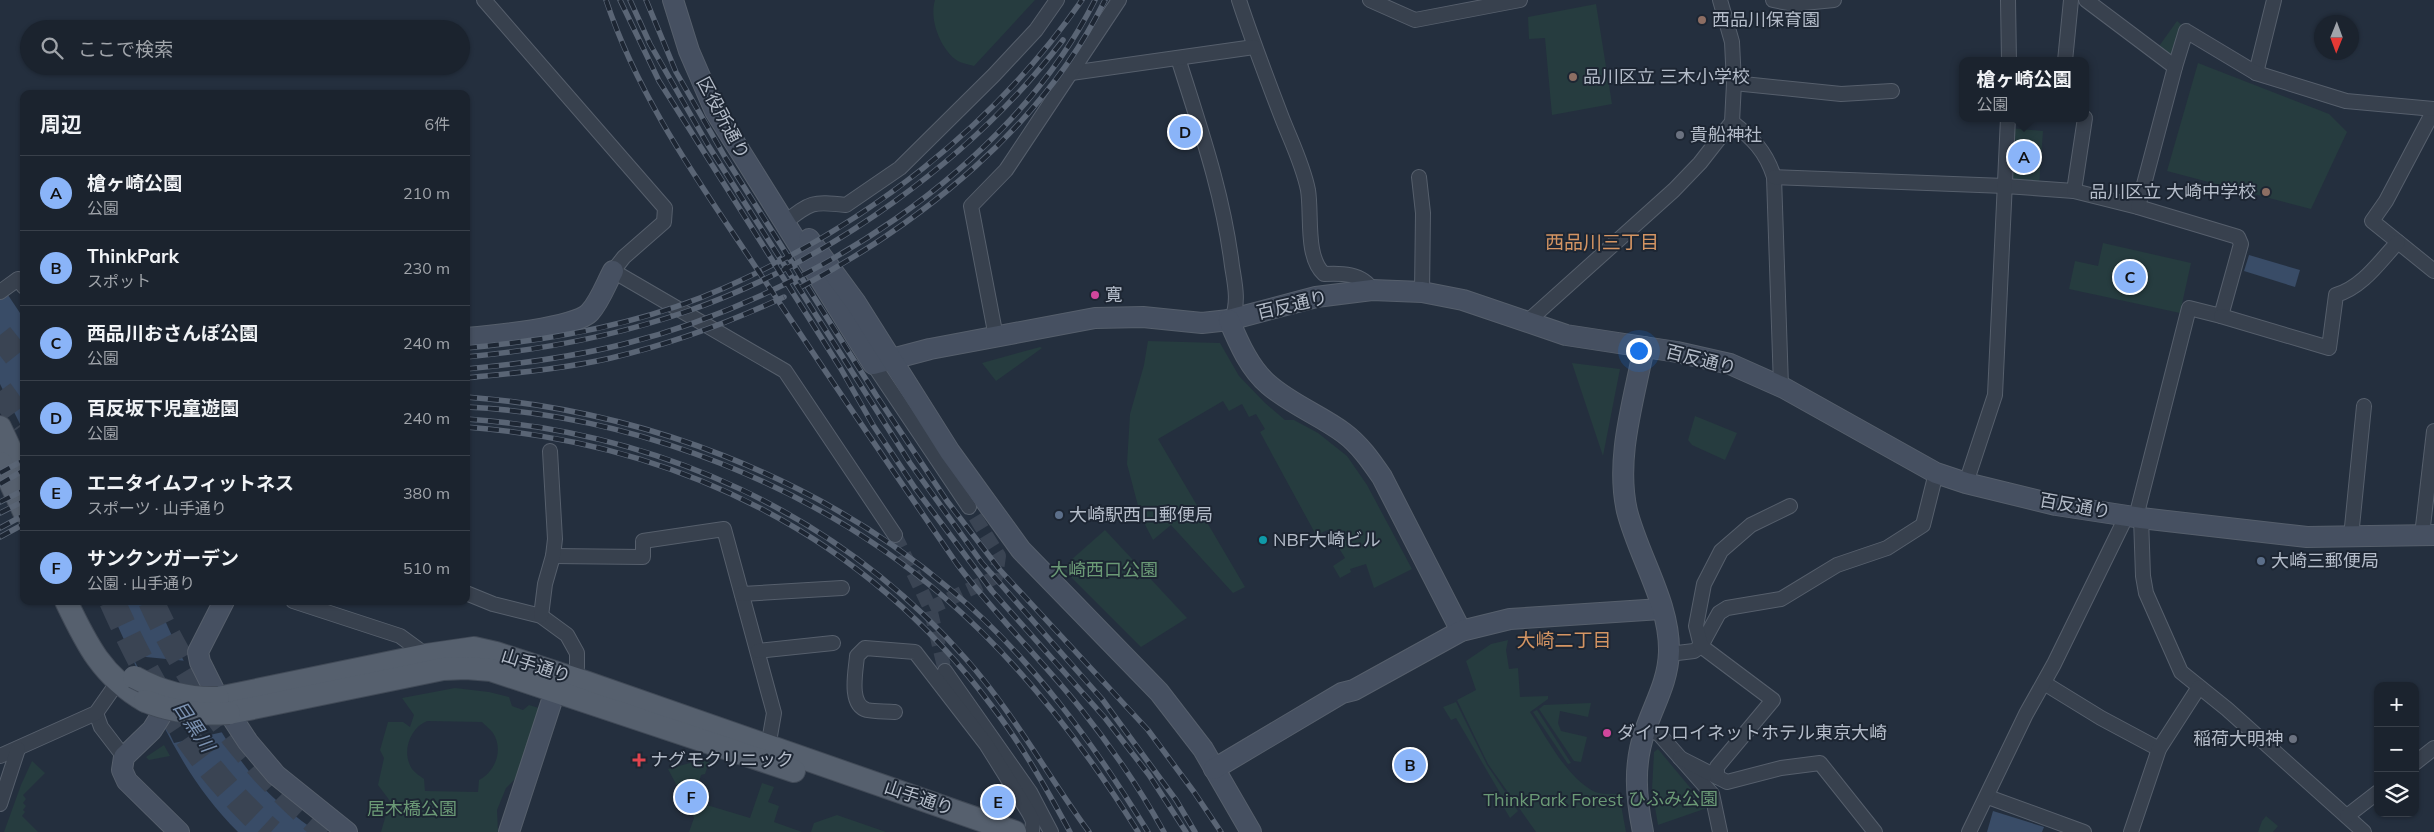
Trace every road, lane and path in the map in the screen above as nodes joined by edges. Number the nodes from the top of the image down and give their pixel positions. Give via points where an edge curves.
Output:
1 (484, 0) edge
2 (673, 0) edge
3 (1058, 0) edge
4 (1119, 0) edge
5 (1239, 0) edge
6 (1370, 0) edge
7 (1520, 0) edge
8 (1720, 0) edge
9 (1773, 0) edge
10 (1834, 0) edge
11 (2008, 0) edge
12 (2071, 0) edge
13 (2086, 0) edge
14 (2274, 0) edge
15 (1254, 46) junction
16 (2009, 57) edge
17 (2065, 57) edge
18 (1178, 58) junction
19 (2175, 67) junction
20 (1072, 73) junction
21 (2256, 73) junction
22 (1734, 83) junction
23 (1892, 91) dead end
24 (2434, 110) edge
25 (1732, 122) junction
26 (2008, 122) edge
27 (2084, 122) edge
28 (1774, 176) junction
29 (1418, 177) dead end
30 (2005, 186) junction
31 (2074, 191) junction
32 (2138, 207) junction
33 (786, 226) junction
34 (2398, 242) junction
35 (2432, 264) edge
36 (613, 271) junction
37 (1372, 290) junction
38 (1422, 292) junction
39 (2221, 316) junction
40 (1231, 320) junction
41 (1527, 322) junction
42 (996, 337) junction
43 (470, 338) edge
44 (1644, 347) junction
45 (883, 362) junction
46 (1781, 386) junction
47 (2364, 406) dead end
48 (0, 427) edge
49 (2434, 431) edge
50 (550, 451) dead end
51 (0, 462) edge
52 (20, 470) edge
53 (1936, 473) junction
54 (1966, 483) junction
55 (20, 504) edge
56 (1790, 506) dead end
57 (970, 507) tunnel mouth
58 (2134, 517) junction
59 (895, 535) tunnel mouth
60 (2428, 535) edge
61 (2351, 537) junction
62 (553, 556) junction
63 (842, 588) dead end
64 (742, 594) junction
65 (470, 595) edge
66 (68, 605) edge
67 (84, 605) edge
68 (222, 605) edge
69 (305, 605) edge
70 (1661, 609) junction
71 (542, 616) junction
72 (1461, 631) junction
73 (832, 642) dead end
74 (1700, 646) junction
75 (758, 651) junction
76 (1669, 654) junction
77 (426, 655) junction
78 (945, 671) tunnel mouth
79 (573, 678) junction
80 (126, 680) junction
81 (2044, 683) junction
82 (2199, 687) junction
83 (555, 692) junction
84 (155, 705) junction
85 (224, 706) junction
86 (96, 712) junction
87 (895, 712) dead end
88 (1646, 729) junction
89 (18, 748) junction
90 (2434, 748) edge
91 (2159, 750) junction
92 (767, 753) junction
93 (0, 756) edge
94 (124, 757) junction
95 (1680, 758) junction
96 (2419, 760) edge
97 (1218, 770) junction
98 (1717, 777) junction
99 (2374, 795) edge
100 (1988, 797) junction
101 (0, 804) edge
102 (2347, 816) junction
103 (180, 832) edge
104 (347, 832) edge
105 (509, 832) edge
106 (972, 832) edge
107 (1016, 832) edge
108 (1032, 832) edge
109 (1051, 832) edge
110 (1251, 832) edge
111 (1258, 832) edge
112 (1643, 832) edge
113 (1720, 832) edge
114 (1875, 832) edge
115 (1969, 832) edge
116 (2084, 832) edge
117 (2131, 832) edge
118 (2364, 832) edge

1 - 36 street via 665,208 664,222 624,256
2 - 33 street, 区役所通り via 689,51 715,111
3 - 33 street via 1036,30 994,75 900,168 846,205 819,202 806,206
4 - 20 street
5 - 15 street
6 - 7 street via 1415,20
8 - 22 street via 1732,42
9 - 10 street via 1793,4
11 - 16 street
12 - 17 street
13 - 19 street
14 - 21 street
15 - 18 street
15 - 37 street via 1302,167 1308,190 1313,258 1318,269 1324,274 1347,273
18 - 20 street
18 - 40 street via 1216,177 1228,232 1237,306
19 - 21 street via 2186,31
19 - 32 street
20 - 42 street via 1006,170 971,206
21 - 24 street via 2346,101
22 - 23 street via 1841,94
22 - 25 street
24 - 34 street via 2372,221
25 - 28 street via 1756,141
25 - 41 street via 1674,190
26 - 30 street
27 - 31 street
28 - 30 street
28 - 46 street
29 - 38 street via 1423,213
30 - 31 street
30 - 54 street via 1995,395
31 - 32 street
32 - 39 street via 2238,237 2241,244
33 - 45 street via 808,238 856,303
34 - 35 street
34 - 39 street via 2362,281 2336,295 2328,348
36 - 43 street via 590,314 569,323
36 - 59 street via 785,371
37 - 38 street, 百反通り
37 - 40 street, 百反通り via 1316,297
38 - 41 street, 百反通り via 1463,300
39 - 58 street via 2189,308
40 - 42 street, 百反通り via 1202,323 1116,316
40 - 72 street via 1246,358 1268,384 1345,434 1367,454
41 - 44 street, 百反通り via 1566,336
42 - 45 street, 百反通り via 930,349
44 - 46 street, 百反通り via 1730,364
44 - 70 street via 1626,443 1624,489 1628,513
45 - 57 street
45 - 97 street via 1020,550 1159,692
46 - 53 street, 百反通り
47 - 61 street
48 - 52 main road
49 - 60 street
50 - 62 street
51 - 55 main road
53 - 54 street, 百反通り
53 - 74 street via 1922,525 1887,548 1837,565 1781,599 1727,608 1719,613
54 - 58 street, 百反通り via 2056,505
56 - 74 street via 1750,525 1721,551 1704,584 1696,626
58 - 61 street, 百反通り via 2307,537
58 - 81 street
58 - 82 street via 2147,596 2181,672
60 - 61 street, 百反通り
62 - 64 street via 643,556 643,541 724,529
62 - 71 street via 545,584
63 - 64 street
64 - 75 street
65 - 71 street
66 - 80 main road, 山手通り via 89,649
67 - 80 main road, 山手通り
68 - 85 street via 198,652 200,662
69 - 77 street via 400,636
70 - 72 street via 1510,619
70 - 76 street via 1667,626
71 - 79 street via 567,635 577,653
72 - 97 street
73 - 75 street
74 - 76 street via 1694,651
74 - 98 street via 1773,700 1717,767
75 - 92 street via 774,713
76 - 88 street via 1664,685
77 - 79 main road, 山手通り via 474,648
77 - 85 main road, 山手通り
78 - 109 street via 1030,792
79 - 83 street
79 - 92 main road, 山手通り
80 - 84 main road, 山手通り
80 - 85 main road, 山手通り, bridge
80 - 86 street
81 - 91 street
81 - 100 street
82 - 91 street
82 - 102 street
83 - 85 main road, 山手通り via 491,670 466,668 443,669
83 - 92 main road, 山手通り
83 - 105 street
84 - 85 main road, 山手通り, bridge via 200,713
84 - 94 street via 152,730
85 - 104 street via 276,776
86 - 89 street
86 - 94 street via 101,727
87 - 108 street via 866,710 859,704 854,692 857,656 865,648 915,652 986,744 1029,813 1033,821
88 - 95 street via 1659,734
88 - 112 street via 1637,769 1637,802
89 - 93 street
89 - 101 street
90 - 96 street
91 - 117 street
92 - 106 main road, 山手通り
92 - 107 main road, 山手通り
94 - 103 street via 122,770 127,781
95 - 98 street
95 - 113 street via 1712,794
97 - 110 street
97 - 111 street
98 - 114 street via 1727,782 1781,768 1820,763
99 - 102 street
100 - 115 street
100 - 116 street
102 - 118 street

